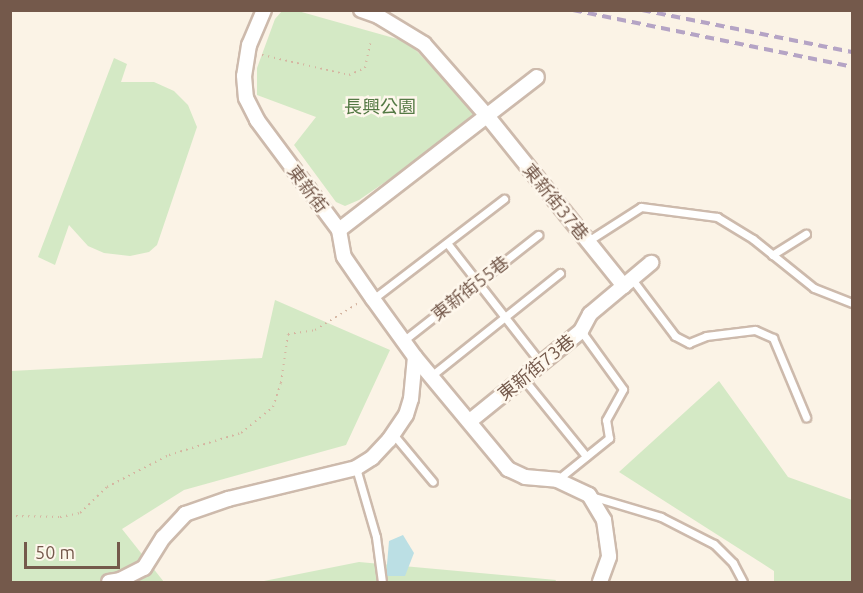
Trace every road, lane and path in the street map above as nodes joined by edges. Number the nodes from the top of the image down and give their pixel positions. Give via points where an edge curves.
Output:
1 (264, 10) edge
2 (361, 10) edge
3 (370, 44) dead end
4 (262, 55) dead end
5 (537, 77) dead end
6 (488, 117) junction
7 (504, 200) dead end
8 (339, 230) junction
9 (806, 234) dead end
10 (538, 235) dead end
11 (588, 241) junction
12 (447, 243) junction
13 (772, 255) junction
14 (651, 263) dead end
15 (560, 273) dead end
16 (477, 283) junction
17 (628, 283) junction
18 (372, 298) junction
19 (852, 303) edge
20 (505, 317) junction
21 (581, 331) junction
22 (403, 342) junction
23 (415, 357) junction
24 (540, 362) junction
25 (431, 376) junction
26 (522, 377) junction
27 (806, 417) dead end
28 (470, 421) junction
29 (393, 434) junction
30 (586, 456) junction
31 (356, 468) junction
32 (557, 480) junction
33 (433, 482) dead end
34 (589, 495) junction
35 (10, 516) edge
36 (109, 582) edge
37 (382, 582) edge
38 (600, 582) edge
39 (743, 582) edge

1 - 8 street, 東新街 via 249,45 244,76 246,98 257,120
2 - 6 street, 東新街37巷 via 424,44
3 - 4 path via 365,68 349,75
5 - 6 street
6 - 8 street
6 - 11 street, 東新街37巷
7 - 12 lane
8 - 18 street, 東新街 via 344,257
9 - 13 lane
10 - 16 lane, 東新街55巷
11 - 13 lane via 641,207 660,208 717,218
11 - 17 street, 東新街37巷
12 - 16 lane
12 - 18 lane
13 - 19 lane via 814,288
14 - 17 street, 東新街73巷
15 - 20 lane
16 - 20 lane
16 - 22 lane, 東新街55巷
17 - 21 street, 東新街73巷 via 590,314
17 - 27 lane via 675,336 689,343 706,336 755,330 773,338
18 - 22 street, 東新街
18 - 35 path via 315,330 288,334 281,383 273,406 242,432 169,455 106,487 80,513 60,517
20 - 24 lane
20 - 25 lane
21 - 24 street, 東新街73巷
21 - 30 lane via 623,389 606,420 609,438
22 - 23 street, 東新街
23 - 25 street, 東新街
23 - 29 street via 411,399
24 - 26 street, 東新街73巷
25 - 28 street, 東新街
26 - 28 street, 東新街73巷
26 - 30 lane
28 - 32 street, 東新街 via 508,469 525,477
29 - 31 street via 372,458
29 - 33 lane
30 - 32 lane
31 - 36 street via 228,499 185,514 163,538 144,568
31 - 37 lane via 376,537
32 - 34 street, 東新街
34 - 38 street via 604,520 609,557
34 - 39 lane via 661,518 714,544 733,563

